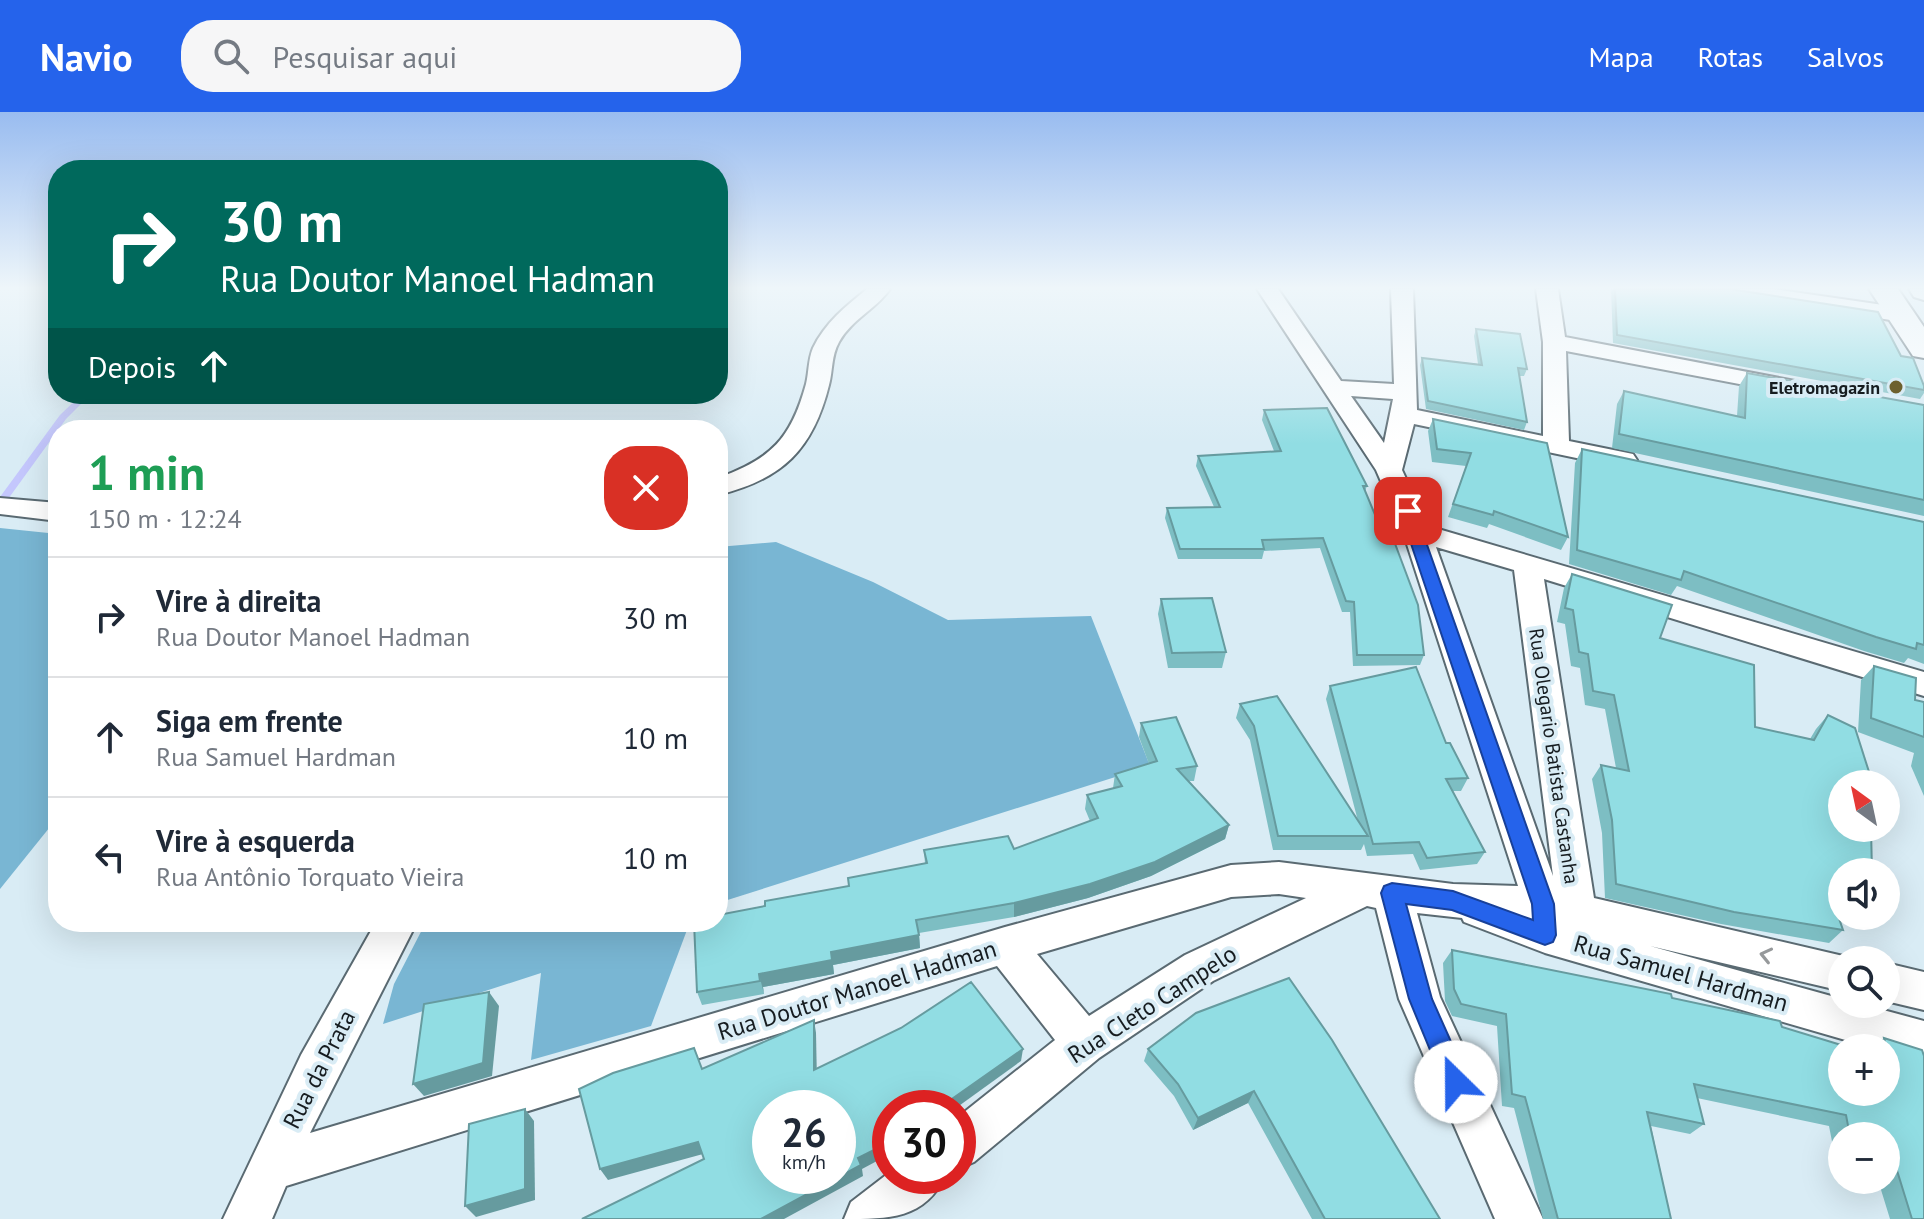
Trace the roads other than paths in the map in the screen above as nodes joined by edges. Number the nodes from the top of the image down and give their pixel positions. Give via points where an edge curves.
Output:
1 (827, 341) edge
2 (1301, 341) edge
3 (1403, 341) edge
4 (1554, 342) joint
5 (1332, 388) junction
6 (1808, 390) edge
7 (1405, 403) junction
8 (1556, 445) junction
9 (1648, 465) edge
10 (1389, 470) junction
11 (728, 483) edge
12 (0, 506) edge
13 (48, 511) edge
14 (1417, 532) junction
15 (1528, 567) junction
16 (1924, 684) edge
17 (1378, 890) junction
18 (1453, 901) joint
19 (1561, 923) junction
20 (392, 932) edge
21 (1005, 945) junction
22 (1828, 970) edge
23 (1900, 985) edge
24 (1924, 991) edge
25 (1924, 1042) edge
26 (1084, 1043) junction
27 (976, 1131) edge
28 (270, 1168) junction
29 (899, 1194) edge
30 (247, 1219) edge
31 (868, 1219) edge
32 (1519, 1219) edge

1 - 11 street via 800,438 768,466
2 - 5 street
3 - 7 street
4 - 6 street
4 - 8 street
5 - 7 street
5 - 10 street
7 - 8 street
7 - 10 street
8 - 9 street
10 - 14 street
12 - 13 street
14 - 15 street
14 - 19 street
15 - 16 street
15 - 19 street, Rua Olegario Batista Castanha
17 - 18 street, Rua Doutor Manoel Hadman
17 - 21 street, Rua Doutor Manoel Hadman via 1279,878 1231,881
17 - 26 street, Rua Cleto Campelo via 1199,968
17 - 32 street via 1420,999
18 - 19 street, Rua Samuel Hardman
22 -> 19 street, Rua Samuel Hardman
19 - 25 street, Rua Samuel Hardman
20 - 28 street, Rua da Prata
21 - 26 street
21 - 28 street, Rua Doutor Manoel Hadman
23 - 24 street
26 - 27 street, Rua Cleto Campelo
28 - 30 street, Rua da Prata
29 - 31 street

